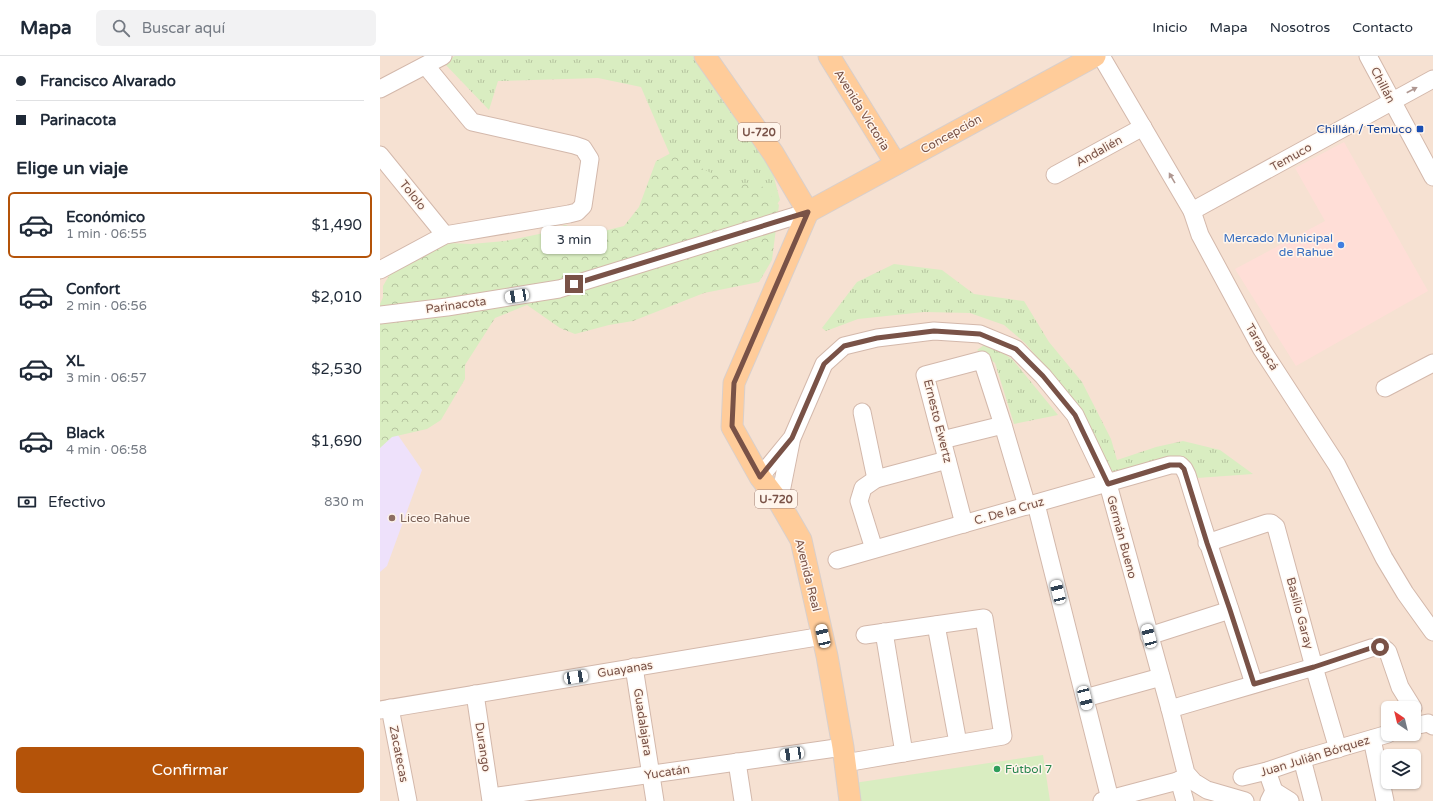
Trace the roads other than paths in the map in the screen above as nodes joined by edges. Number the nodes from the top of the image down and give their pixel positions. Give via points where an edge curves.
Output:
1 (443, 56) edge
2 (705, 56) edge
3 (829, 56) edge
4 (1095, 56) edge
5 (1101, 56) edge
6 (1368, 56) edge
7 (426, 66) junction
8 (1433, 79) edge
9 (380, 89) edge
10 (1392, 101) junction
11 (1143, 127) junction
12 (380, 155) edge
13 (896, 164) junction
14 (1055, 175) dead end
15 (1433, 177) edge
16 (1192, 211) junction
17 (808, 212) junction
18 (445, 236) junction
19 (380, 270) edge
20 (380, 315) edge
21 (1433, 363) edge
22 (1385, 388) dead end
23 (862, 412) dead end
24 (1003, 425) junction
25 (792, 438) junction
26 (942, 440) junction
27 (947, 460) junction
28 (760, 477) junction
29 (876, 479) junction
30 (1108, 484) junction
31 (779, 502) junction
32 (1032, 505) junction
33 (964, 524) junction
34 (1207, 543) junction
35 (874, 549) junction
36 (837, 560) dead end
37 (1230, 610) junction
38 (936, 625) junction
39 (884, 632) junction
40 (1433, 632) edge
41 (865, 635) dead end
42 (823, 636) junction
43 (1149, 636) junction
44 (634, 667) junction
45 (1314, 667) junction
46 (1161, 677) junction
47 (1254, 684) junction
48 (475, 694) junction
49 (1085, 698) junction
50 (1409, 701) edge
51 (385, 709) edge
52 (1170, 709) junction
53 (1381, 736) edge
54 (1372, 739) junction
55 (958, 743) junction
56 (1338, 748) junction
57 (904, 753) junction
58 (844, 755) junction
59 (1302, 759) junction
60 (737, 762) junction
61 (1267, 771) junction
62 (651, 774) junction
63 (1242, 777) dead end
64 (1184, 779) junction
65 (1271, 796) edge
66 (491, 799) edge
67 (1106, 800) edge
68 (405, 801) edge
69 (655, 801) edge
70 (742, 801) edge
71 (850, 801) edge
72 (1185, 801) edge
73 (1245, 801) edge
74 (1290, 801) edge
75 (1313, 801) edge
76 (1385, 801) edge

1 - 7 street
2 - 17 main road, U-720 via 773,154
3 - 13 main road, Avenida Victoria
4 - 13 main road, Concepción
5 - 11 street, Tarapacá
6 - 10 street, Chillán
7 - 9 street
7 - 18 street via 472,122 574,145 583,148 590,159 583,206 577,212
10 -> 8 street, Temuco
10 - 15 street, Chillán
10 - 16 street, Temuco
11 - 14 street, Andalién
16 -> 11 street, Tarapacá
12 - 18 street, Tololo
13 - 17 main road, Concepción
16 - 40 street, Tarapacá via 1200,235 1261,348 1337,465 1384,558
17 - 20 street, Parinacota via 559,289
17 - 28 main road, Avenida Real / U-720 via 734,383 732,426
18 - 19 street
21 - 22 street
23 - 29 street
24 - 26 street
24 - 26 street, Ernesto Ewertz via 982,360 925,375
24 - 32 street
25 - 28 street, Germán Bueno
25 - 30 street, Germán Bueno via 824,364 844,346 877,338 934,331 980,334 1016,349 1043,376 1075,415
25 - 31 street, Germán Bueno
26 - 27 street, Ernesto Ewertz
27 - 29 street
27 - 33 street, Ernesto Ewertz
28 - 31 main road, Avenida Real / U-720
29 - 35 street via 863,488 859,501
30 - 32 street, C. De la Cruz
30 - 34 street, C. De la Cruz via 1170,465 1180,465 1187,475
30 - 43 street, Germán Bueno
31 - 42 main road, Avenida Real / U-720 via 801,540
32 - 33 street, C. De la Cruz
32 - 49 street
33 - 35 street, C. De la Cruz
34 - 37 street
34 - 45 street, Basilio Garay via 1267,523 1274,524 1278,530
35 - 36 street, C. De la Cruz
37 - 43 street
37 - 47 street
38 - 39 street
38 - 55 street
38 - 55 street, Yucatán via 984,618 1003,736
39 - 41 street
39 - 57 street
42 - 44 street, Guayanas
42 - 58 main road, Avenida Real / U-720
43 - 46 street, Germán Bueno
44 - 48 street, Guayanas
44 - 62 street, Guadalajara
45 - 47 street
45 - 50 street via 1380,647 1385,649 1389,656 1400,687
45 - 56 street, Basilio Garay
46 - 49 street
46 - 52 street, Germán Bueno
47 - 52 street
48 - 51 street, Guayanas
48 - 66 street, Durango
49 - 67 street
51 - 68 street, Zacatecas
52 - 64 street, Germán Bueno via 1186,773
53 - 54 street, Juan Julián Bórquez
54 - 56 street, Juan Julián Bórquez
54 - 76 street
55 - 57 street, Yucatán
56 - 59 street, Juan Julián Bórquez
57 - 58 street, Yucatán
58 - 60 street, Yucatán
58 - 71 main road, Avenida Real / U-720
59 - 61 street, Juan Julián Bórquez
59 - 75 street
60 - 62 street, Yucatán
60 - 70 street
61 - 63 street, Juan Julián Bórquez
61 - 65 street
62 - 66 street, Yucatán
62 - 69 street, Guadalajara
64 - 67 street
64 - 72 street, Germán Bueno
64 - 73 street via 1207,790
65 - 74 street

